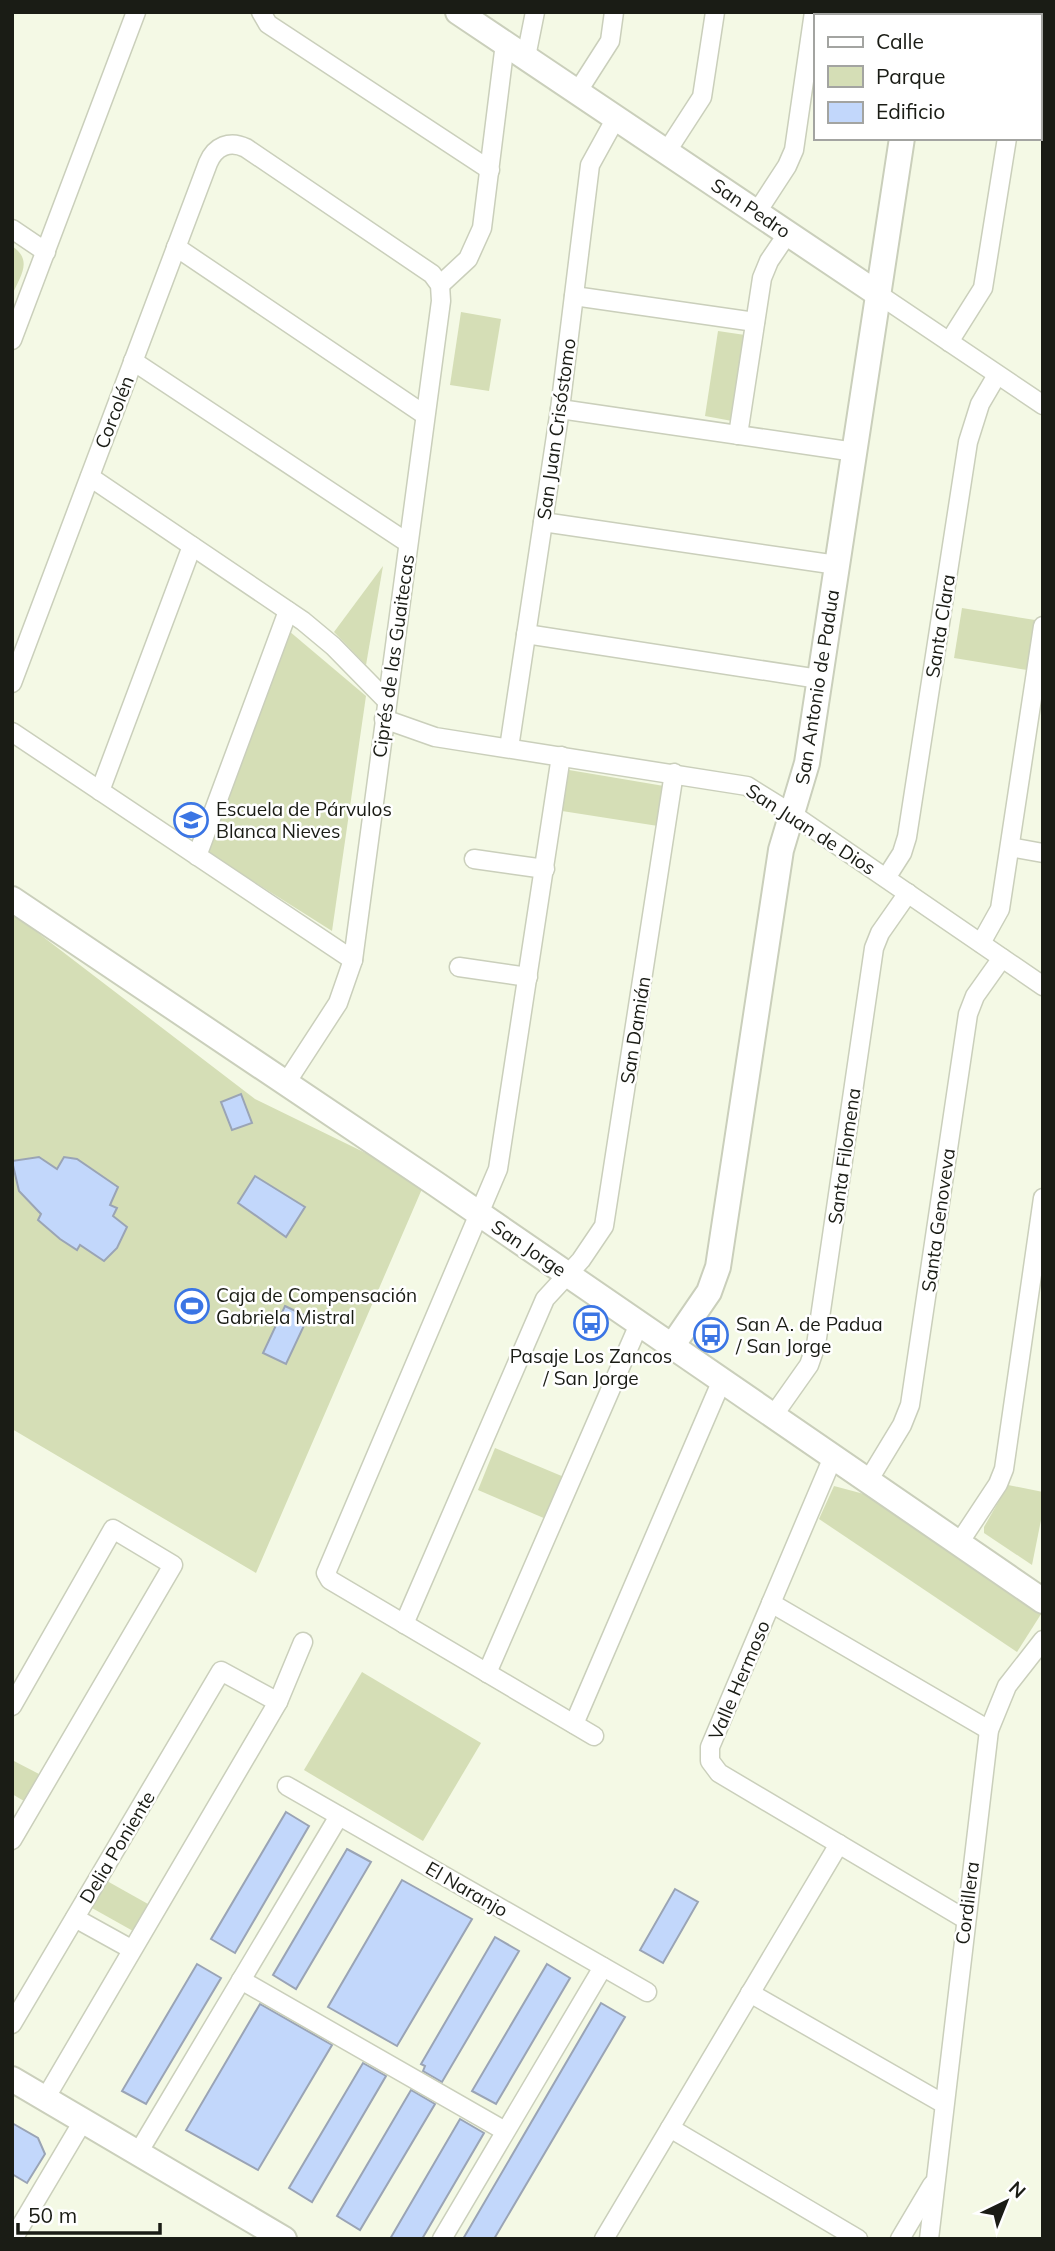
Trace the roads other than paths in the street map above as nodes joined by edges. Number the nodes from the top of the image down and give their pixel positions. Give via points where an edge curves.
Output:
1 (136, 12) edge
2 (458, 12) edge
3 (535, 12) edge
4 (614, 12) edge
5 (715, 12) edge
6 (814, 12) edge
7 (261, 15) edge
8 (505, 43) junction
9 (526, 57) junction
10 (578, 91) junction
11 (617, 116) junction
12 (902, 140) edge
13 (1007, 140) edge
14 (667, 151) junction
15 (490, 170) junction
16 (757, 212) junction
17 (12, 229) edge
18 (788, 233) junction
19 (176, 247) junction
20 (46, 252) junction
21 (440, 285) junction
22 (878, 294) junction
23 (574, 296) junction
24 (755, 322) junction
25 (12, 340) edge
26 (948, 342) junction
27 (133, 361) junction
28 (997, 374) junction
29 (1043, 405) edge
30 (560, 410) junction
31 (425, 415) junction
32 (738, 435) junction
33 (855, 452) junction
34 (90, 477) junction
35 (543, 522) junction
36 (408, 543) junction
37 (192, 546) junction
38 (837, 565) junction
39 (288, 611) junction
40 (1043, 626) edge
41 (526, 634) junction
42 (820, 679) junction
43 (12, 683) edge
44 (386, 700) junction
45 (384, 719) junction
46 (12, 732) edge
47 (1035, 736) edge
48 (509, 748) junction
49 (561, 756) junction
50 (674, 773) junction
51 (100, 791) junction
52 (792, 814) junction
53 (1010, 847) junction
54 (1043, 853) edge
55 (197, 856) junction
56 (474, 859) dead end
57 (545, 869) junction
58 (886, 878) junction
59 (908, 893) junction
60 (12, 899) edge
61 (981, 943) junction
62 (1002, 958) junction
63 (353, 960) junction
64 (459, 967) dead end
65 (528, 977) junction
66 (1043, 986) edge
67 (286, 1083) junction
68 (1043, 1198) edge
69 (478, 1212) junction
70 (567, 1274) junction
71 (639, 1324) junction
72 (672, 1346) junction
73 (722, 1380) junction
74 (773, 1416) junction
75 (832, 1457) junction
76 (868, 1481) junction
77 (959, 1544) junction
78 (1043, 1601) edge
79 (771, 1603) junction
80 (404, 1624) junction
81 (1043, 1640) edge
82 (303, 1642) dead end
83 (487, 1673) junction
84 (278, 1702) junction
85 (12, 1706) edge
86 (574, 1724) junction
87 (989, 1730) junction
88 (594, 1736) dead end
89 (286, 1786) dead end
90 (19, 1813) edge
91 (339, 1816) junction
92 (12, 1840) edge
93 (839, 1844) junction
94 (75, 1918) junction
95 (965, 1919) junction
96 (131, 1949) junction
97 (603, 1967) junction
98 (241, 1980) junction
99 (647, 1992) dead end
100 (750, 1993) junction
101 (12, 2024) edge
102 (12, 2079) edge
103 (45, 2099) junction
104 (944, 2104) junction
105 (83, 2121) junction
106 (670, 2128) junction
107 (505, 2131) junction
108 (138, 2153) junction
109 (935, 2180) junction
110 (13, 2239) edge
111 (284, 2239) edge
112 (442, 2239) edge
113 (604, 2239) edge
114 (858, 2239) edge
115 (900, 2239) edge
116 (929, 2239) edge

1 - 20 street
2 - 8 street, San Pedro
3 - 9 street
4 - 10 street via 610,41
5 - 14 street via 702,97
6 - 16 street via 794,150
7 - 15 street
8 - 9 street, San Pedro
8 - 15 street
9 - 10 street, San Pedro
10 - 11 street, San Pedro
11 - 14 street, San Pedro
11 - 23 street, San Juan Crisóstomo via 590,165
12 - 22 street, San Antonio de Padua
13 - 26 street via 983,288
14 - 16 street, San Pedro
15 - 21 street via 482,228 468,259
16 - 18 street, San Pedro
17 - 20 street
18 - 22 street, San Pedro
18 - 24 street via 764,270
19 - 21 street, Corcolén via 211,156 222,146 234,144 427,270
19 - 27 street, Corcolén
19 - 31 street
20 - 25 street
21 - 31 street, Ciprés de las Guaitecas
22 - 26 street, San Pedro
22 - 33 street, San Antonio de Padua
23 - 24 street
23 - 30 street, San Juan Crisóstomo
24 - 32 street
26 - 28 street, San Pedro
27 - 34 street, Corcolén
27 - 36 street
28 - 29 street, San Pedro
28 - 58 street, Santa Clara via 980,404 968,442 907,837
30 - 32 street
30 - 35 street, San Juan Crisóstomo
31 - 36 street, Ciprés de las Guaitecas
32 - 33 street
33 - 38 street, San Antonio de Padua
34 - 37 street
34 - 43 street, Corcolén
35 - 38 street
35 - 41 street, San Juan Crisóstomo
36 - 44 street, Ciprés de las Guaitecas
37 - 39 street
37 - 51 street
38 - 42 street, San Antonio de Padua
39 - 44 street via 326,639
39 - 55 street
40 - 47 street
41 - 42 street
41 - 48 street, San Juan Crisóstomo
42 - 52 street, San Antonio de Padua via 807,763
44 - 45 street, Ciprés de las Guaitecas
45 - 48 street, San Juan de Dios via 435,737
45 - 63 street, Ciprés de las Guaitecas
46 - 51 street
47 - 53 street
48 - 49 street, San Juan de Dios
49 - 50 street, San Juan de Dios
49 - 57 street
50 - 52 street, San Juan de Dios via 740,784
50 - 70 street, San Damián via 607,1217 597,1240
51 - 55 street
52 - 58 street, San Juan de Dios
52 - 72 street, San Antonio de Padua via 781,850 718,1267 709,1292
53 - 54 street
53 - 61 street via 998,916
55 - 63 street
56 - 57 street
57 - 65 street
58 - 59 street, San Juan de Dios
59 - 61 street, San Juan de Dios
59 - 74 street, Santa Filomena via 880,933 873,956 816,1345 809,1365
60 - 67 street, San Jorge
61 - 62 street, San Juan de Dios
62 - 66 street, San Juan de Dios
62 - 76 street, Santa Genoveva via 968,1014 909,1412
63 - 67 street, Ciprés de las Guaitecas via 338,1003
64 - 65 street
65 - 69 street via 501,1157
67 - 69 street, San Jorge
68 - 77 street via 1004,1469
69 - 70 street, San Jorge
69 - 80 street via 326,1576
70 - 71 street, San Jorge
70 - 80 street, San Damián via 545,1299
71 - 72 street, San Jorge
71 - 83 street
72 - 73 street, San Jorge
73 - 74 street, San Jorge
73 - 86 street
74 - 75 street, San Jorge
75 - 76 street, San Jorge
75 - 79 street, Valle Hermoso
76 - 77 street, San Jorge
77 - 78 street, San Jorge
79 - 87 street
79 - 93 street, Valle Hermoso via 710,1747 710,1761 719,1773
80 - 83 street
81 - 87 street, Cordillera via 1007,1686
82 - 84 street
83 - 86 street
84 - 94 street, Delia Poniente via 222,1671
84 - 96 street
85 - 90 street via 113,1529 173,1565
86 - 88 street
87 - 95 street, Cordillera
89 - 91 street, El Naranjo
90 - 92 street
91 - 97 street, El Naranjo
91 - 98 street
93 - 95 street, Valle Hermoso
93 - 100 street
94 - 96 street
94 - 101 street, Delia Poniente
95 - 104 street, Cordillera
96 - 103 street
97 - 99 street, El Naranjo
97 - 107 street
98 - 107 street
98 - 108 street
100 - 104 street
100 - 106 street
102 - 103 street
103 - 105 street
104 - 109 street, Cordillera
105 - 108 street
105 - 110 street
106 - 113 street
106 - 114 street
107 - 112 street
108 - 111 street
109 - 115 street, Cordillera
109 - 116 street, Cordillera

